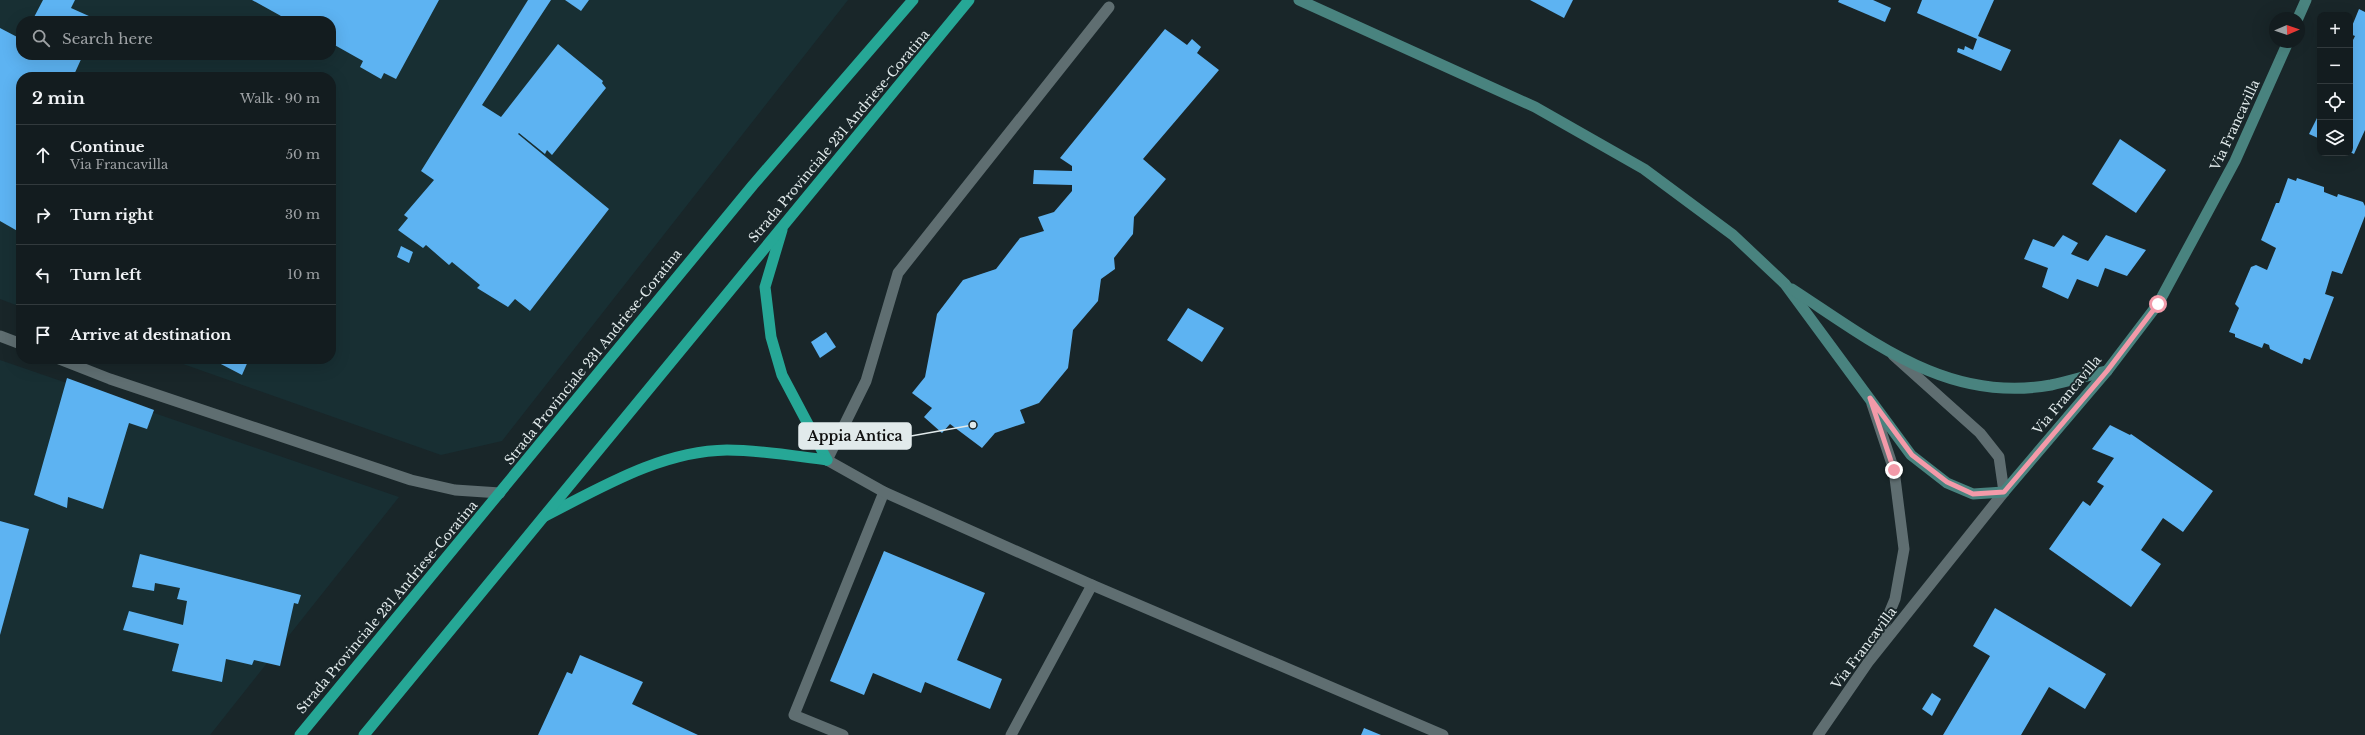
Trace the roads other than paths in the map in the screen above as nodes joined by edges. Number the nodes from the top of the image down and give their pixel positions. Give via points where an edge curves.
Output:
1 (912, 0) edge
2 (969, 0) edge
3 (1299, 0) edge
4 (2306, 0) edge
5 (1109, 7) dead end
6 (2301, 12) edge
7 (2285, 48) edge
8 (784, 224) junction
9 (1785, 284) junction
10 (0, 336) edge
11 (16, 342) edge
12 (1893, 355) junction
13 (72, 364) edge
14 (2107, 371) junction
15 (1870, 398) junction
16 (827, 460) junction
17 (884, 492) junction
18 (2004, 492) junction
19 (500, 493) junction
20 (541, 518) junction
21 (1092, 585) junction
22 (1869, 662) junction
23 (300, 735) edge
24 (364, 735) edge
25 (843, 735) edge
26 (1011, 735) edge
27 (1443, 735) edge
28 (1818, 735) edge

1 - 19 highway, Strada Provinciale 231 Andriese-Coratina via 753,184
2 - 8 highway, Strada Provinciale 231 Andriese-Coratina
3 - 9 main road via 1535,107 1644,169 1733,235
4 - 6 main road
5 - 16 street via 898,273 866,381
7 - 14 main road, Via Francavilla via 2235,161 2158,304
8 - 16 highway via 766,287 771,337 782,375
8 - 20 highway, Strada Provinciale 231 Andriese-Coratina
9 - 12 main road
9 - 15 main road
10 - 11 street
12 - 14 main road via 1950,380 1997,388 2050,385
12 - 18 street via 1980,433 1999,457
13 - 19 street via 411,480 455,490
14 - 18 main road, Via Francavilla
15 - 18 main road via 1912,455 1947,482 1973,494
15 - 22 street via 1894,470 1904,549 1895,599
16 - 17 street
16 - 20 highway via 726,450 671,458 622,477
17 - 21 street
17 - 25 street via 794,715
18 - 22 street, Via Francavilla
19 - 23 highway, Strada Provinciale 231 Andriese-Coratina
20 - 24 highway, Strada Provinciale 231 Andriese-Coratina
21 - 26 street
21 - 27 street
22 - 28 street, Via Francavilla

